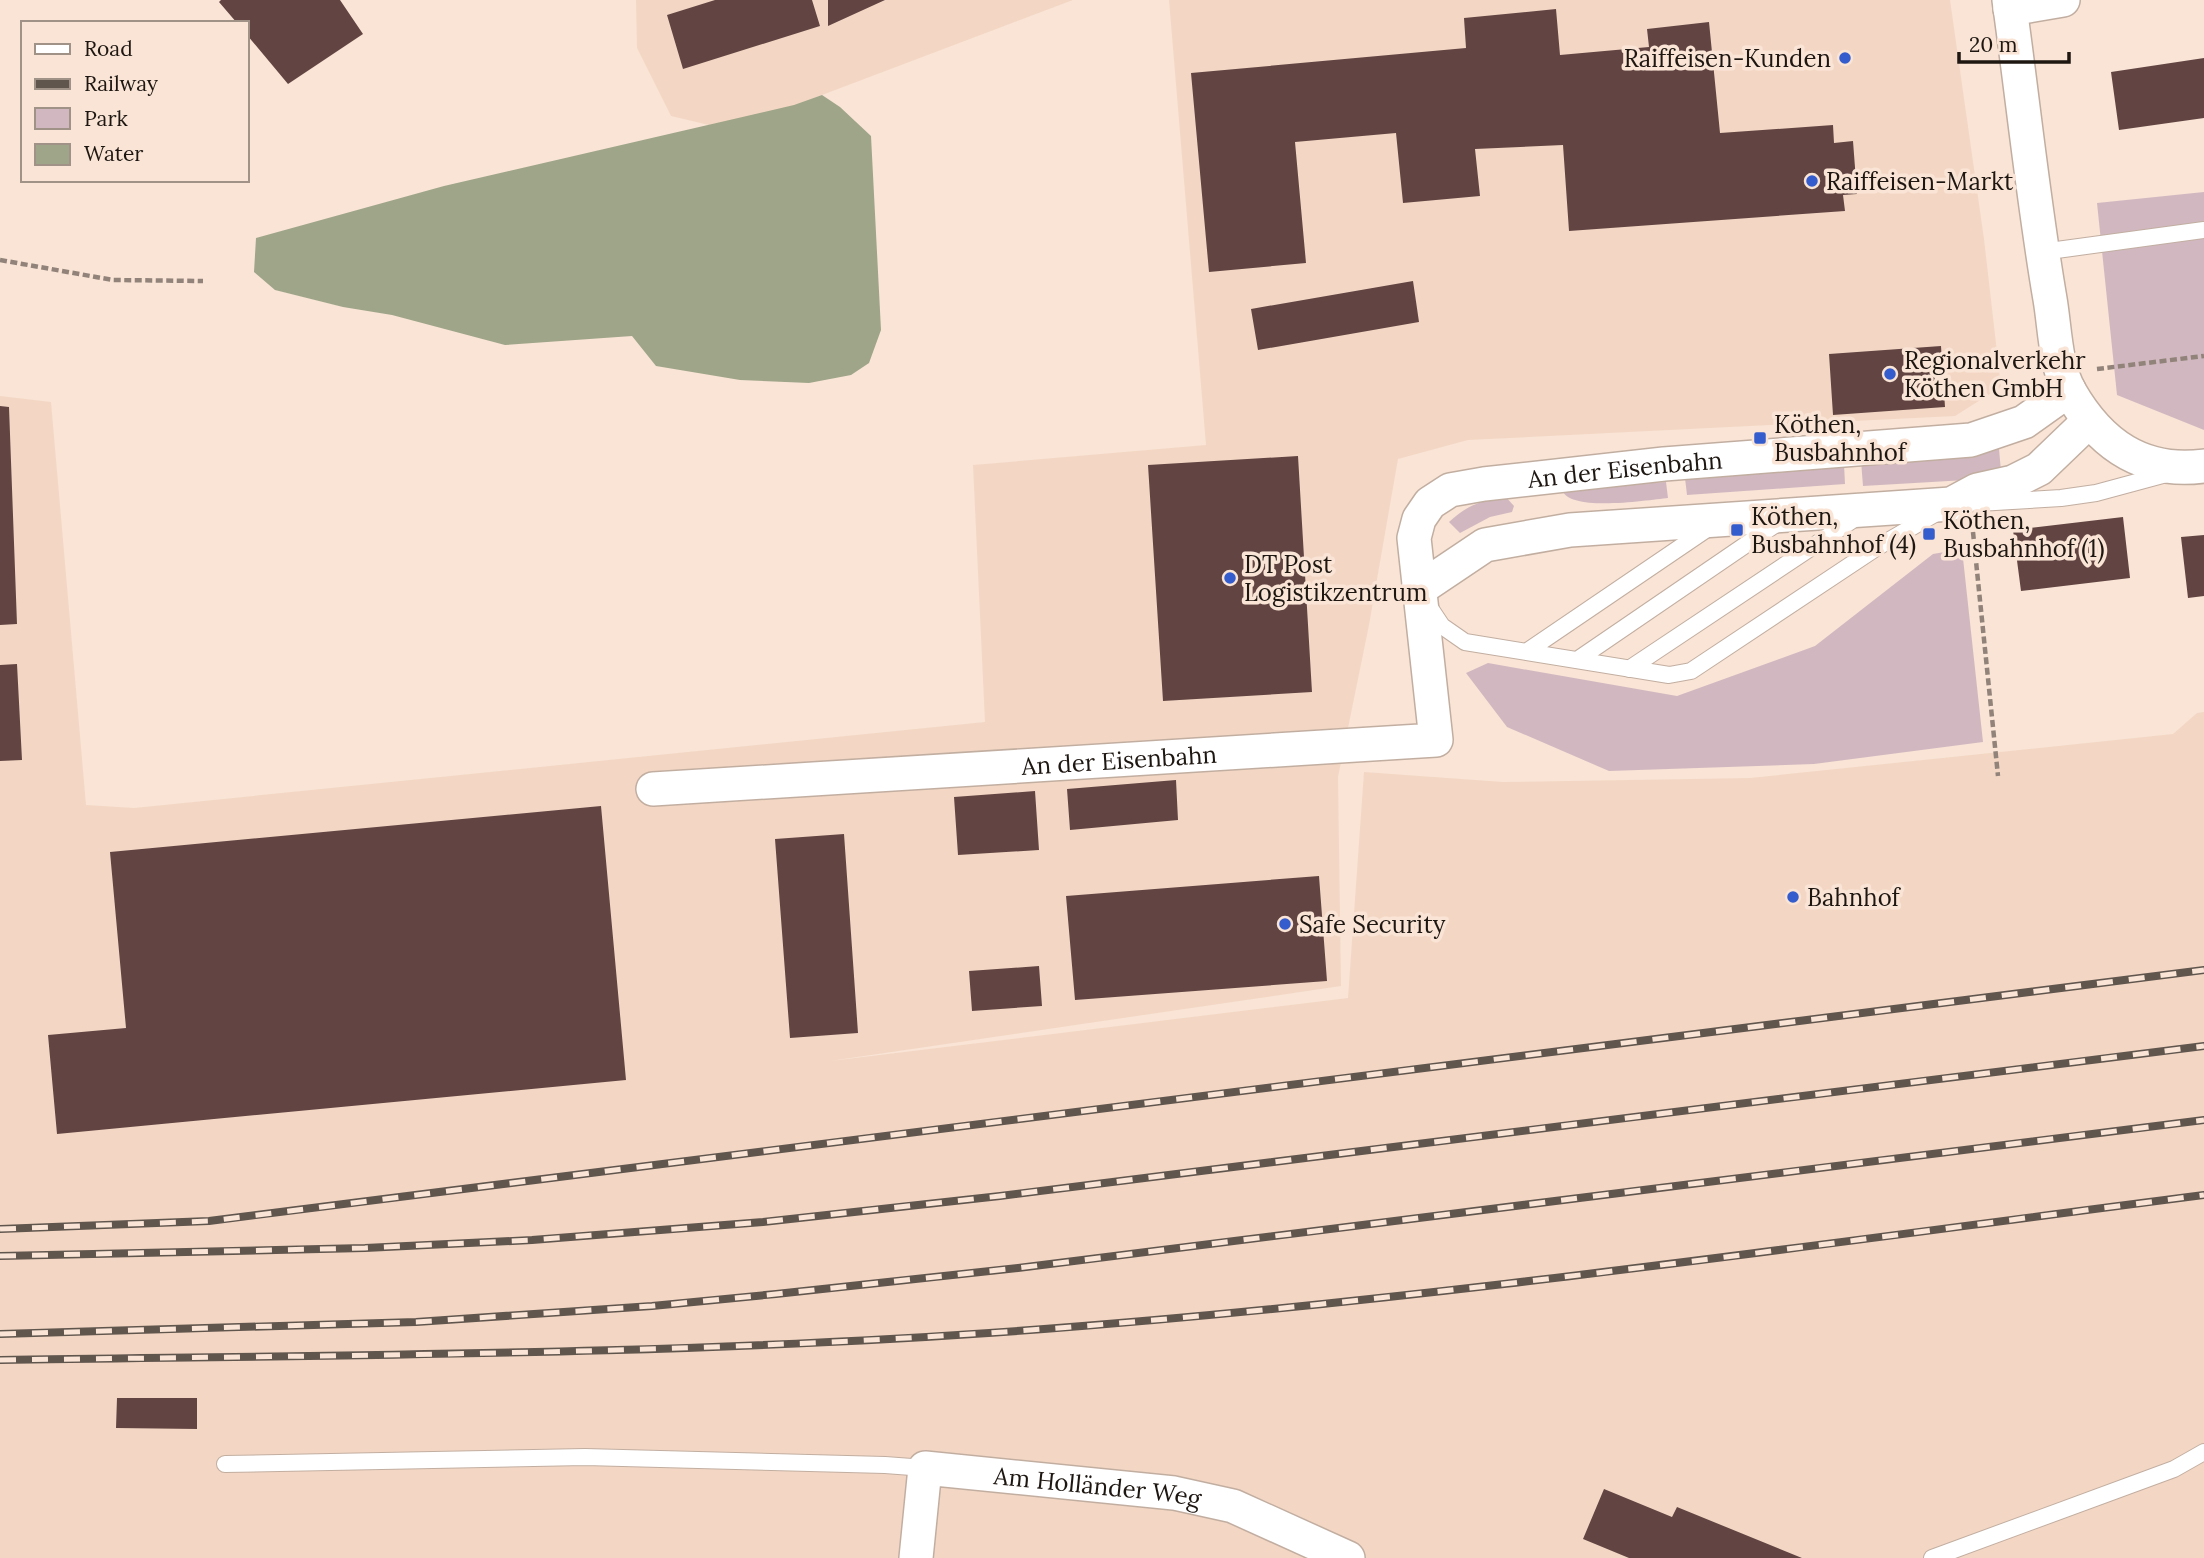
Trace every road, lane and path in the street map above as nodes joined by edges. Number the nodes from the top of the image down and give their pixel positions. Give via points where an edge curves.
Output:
1 (2063, 0) edge
2 (2009, 4) edge
3 (2204, 230) edge
4 (2042, 252) junction
5 (0, 260) edge
6 (203, 281) dead end
7 (2069, 390) junction
8 (2089, 421) junction
9 (2193, 468) edge
10 (1951, 504) junction
11 (1868, 510) junction
12 (1790, 515) junction
13 (1720, 520) junction
14 (1418, 590) junction
15 (1526, 652) junction
16 (1577, 660) junction
17 (1629, 668) junction
18 (653, 789) dead end
19 (2204, 1452) edge
20 (225, 1464) dead end
21 (925, 1468) junction
22 (916, 1558) edge
23 (1348, 1558) edge
24 (1932, 1558) edge

1 - 2 street
2 - 4 street
3 - 4 lane
4 - 7 street
5 - 6 path via 113,279
7 - 8 street
7 - 14 street, An der Eisenbahn via 2024,422 1971,440 1664,464 1450,490 1430,503 1419,519 1414,538
8 - 9 street via 2132,456
8 - 10 street via 2039,469
9 - 10 lane via 2096,493
10 - 11 street
10 - 17 lane via 1691,671 1669,675
11 - 12 street
11 - 17 lane
12 - 13 street
12 - 16 lane
13 - 14 street via 1570,530 1485,545
13 - 15 lane
14 - 15 lane via 1442,626 1465,642
14 - 18 street, An der Eisenbahn via 1436,740
15 - 16 lane
16 - 17 lane
19 - 24 lane via 2174,1469
20 - 21 lane via 584,1458
21 - 22 street
21 - 23 street, Am Holländer Weg via 1174,1493 1233,1506

